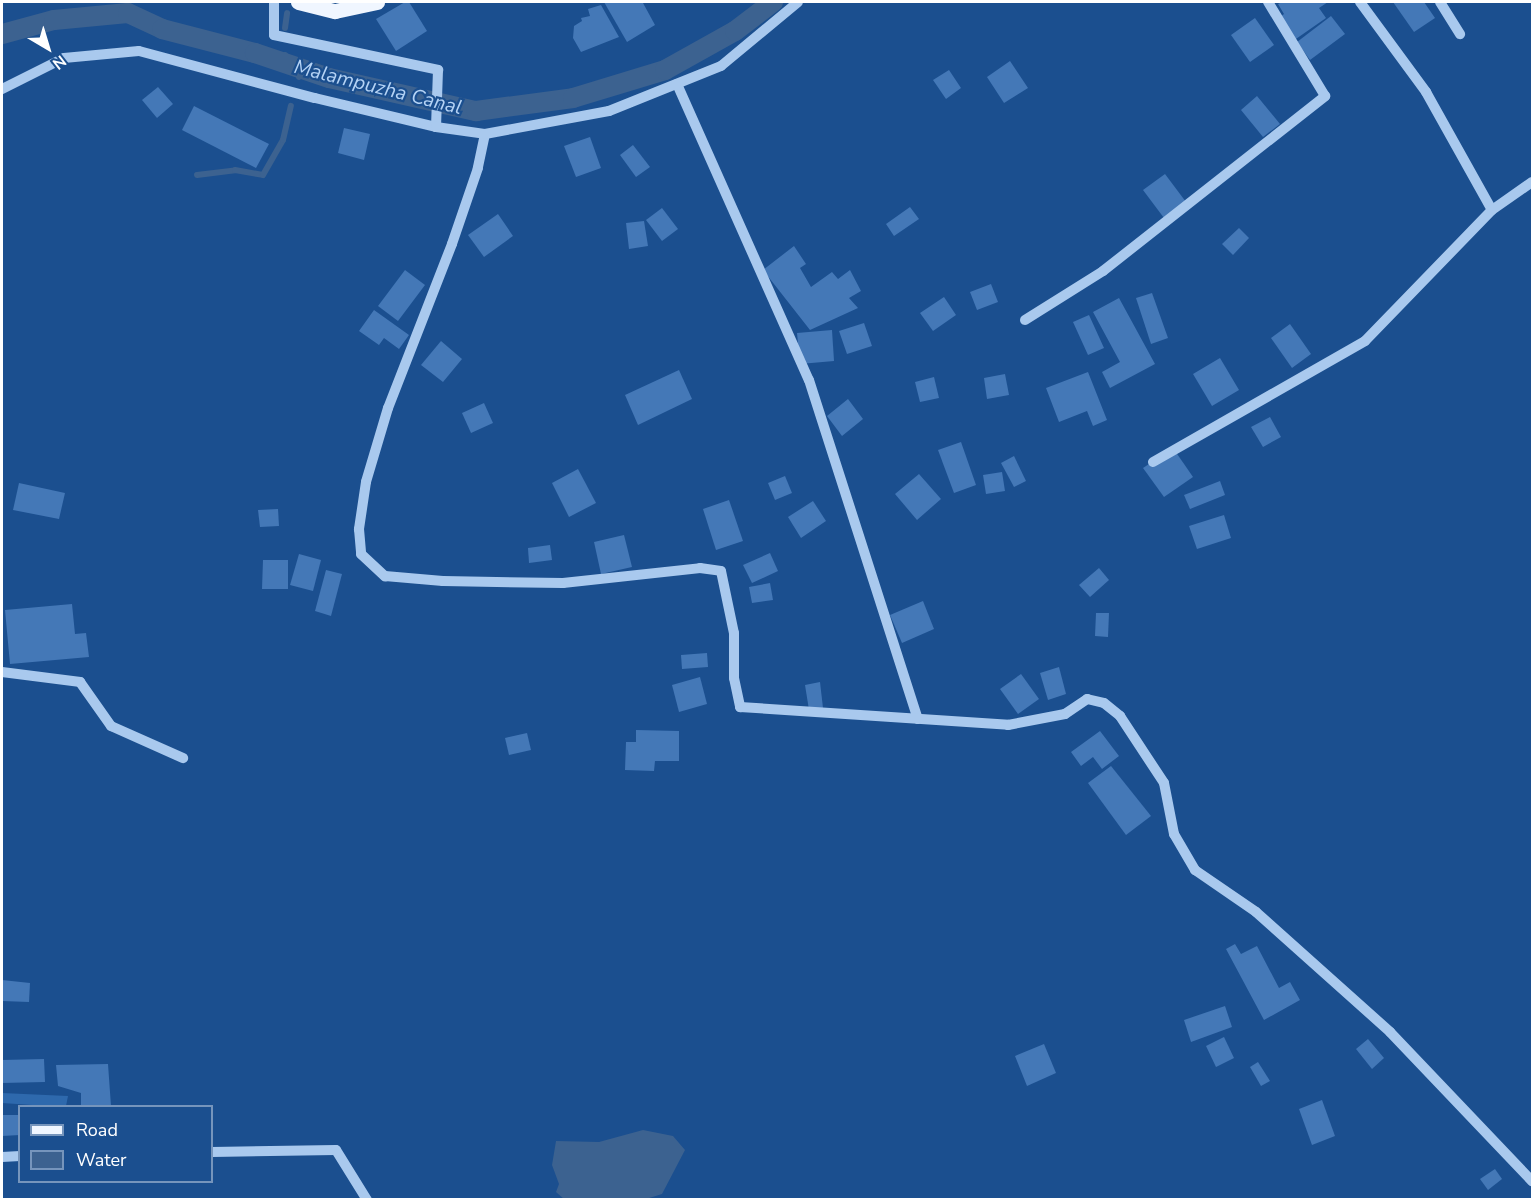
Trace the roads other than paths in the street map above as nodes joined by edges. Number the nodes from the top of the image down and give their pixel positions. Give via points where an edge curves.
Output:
1 (274, 2) edge
2 (298, 2) edge
3 (377, 2) edge
4 (798, 2) edge
5 (1268, 2) edge
6 (1360, 2) edge
7 (1440, 2) edge
8 (1460, 34) dead end
9 (677, 84) junction
10 (2, 90) edge
11 (436, 127) junction
12 (484, 134) junction
13 (1533, 182) edge
14 (1492, 210) junction
15 (1025, 320) dead end
16 (1153, 462) dead end
17 (2, 672) edge
18 (918, 719) junction
19 (183, 758) dead end
20 (213, 1152) edge
21 (18, 1156) edge
22 (2, 1157) edge
23 (1533, 1181) edge
24 (367, 1200) edge

1 - 11 street via 274,35 438,70
2 - 3 main road via 335,11
4 - 9 street via 721,66
5 - 15 street via 1325,96 1103,271
6 - 14 street via 1426,92
7 - 8 street
9 - 12 street via 609,111
9 - 18 street via 809,380
10 - 11 street via 64,58 139,51 216,74
11 - 12 street
12 - 18 street via 478,168 385,419 366,482 359,529 361,554 386,576 443,581 563,583 700,568 720,571 734,633 734,678 740,707
13 - 14 street
14 - 16 street via 1365,341
17 - 19 street via 80,682 111,726
18 - 23 street via 1008,725 1065,714 1087,699 1104,703 1120,716 1164,783 1174,834 1195,870 1256,912 1390,1032
20 - 24 street via 336,1150
21 - 22 street

